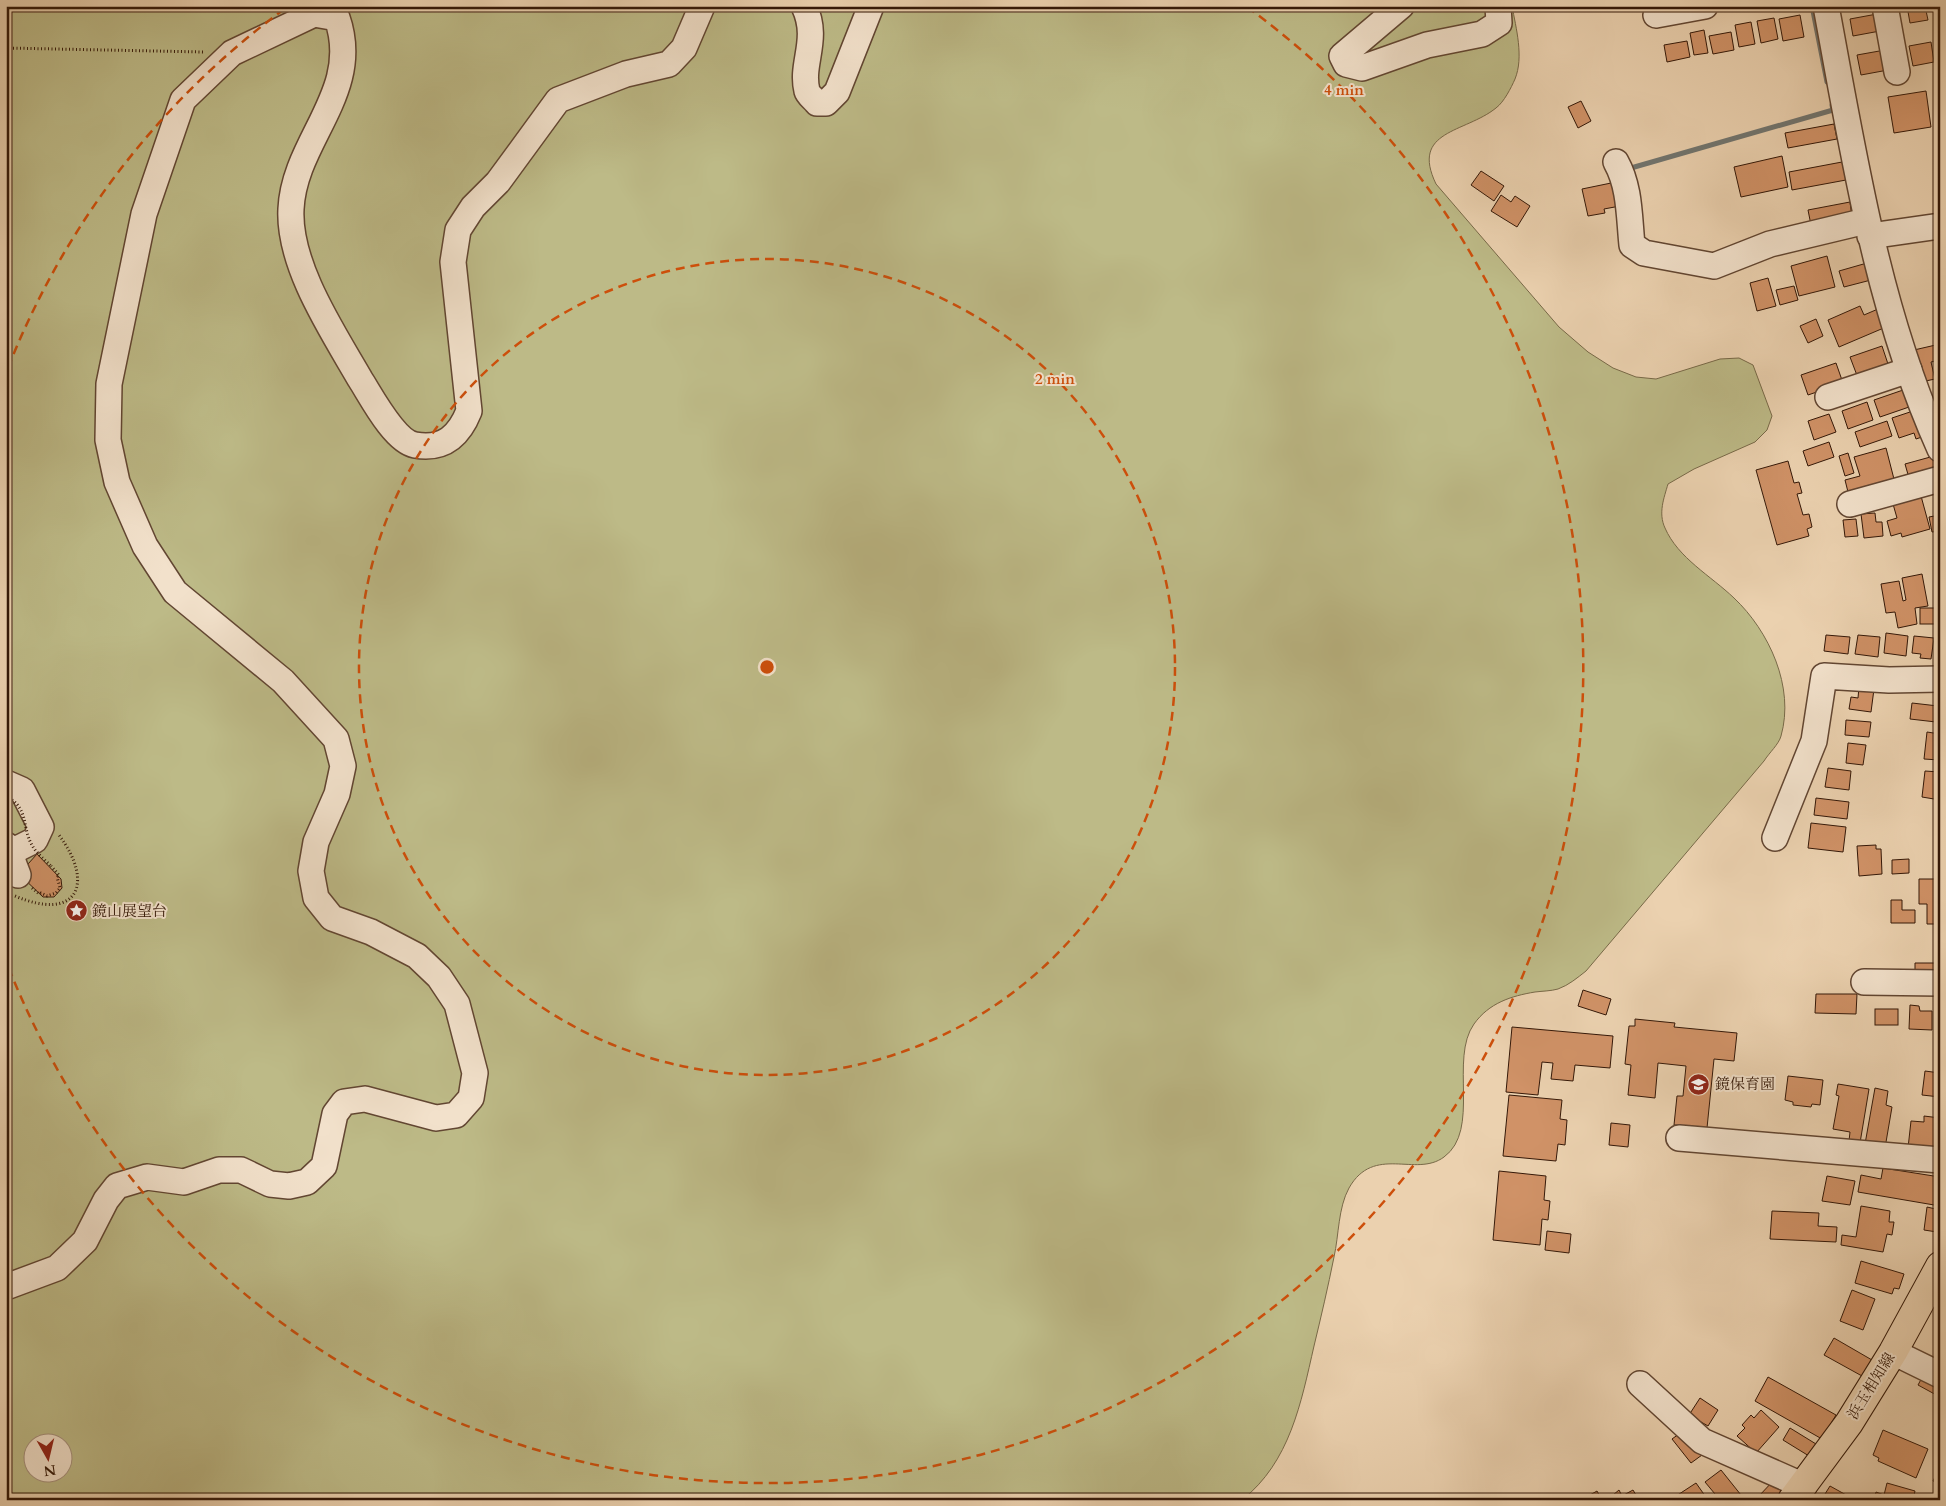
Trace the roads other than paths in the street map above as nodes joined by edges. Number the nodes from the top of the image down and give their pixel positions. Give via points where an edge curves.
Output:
1 (702, 6) edge
2 (804, 6) edge
3 (872, 6) edge
4 (1401, 6) edge
5 (1498, 6) edge
6 (1705, 6) edge
7 (1826, 6) edge
8 (1885, 6) edge
9 (1656, 15) dead end
10 (1897, 72) dead end
11 (1616, 162) dead end
12 (1940, 226) edge
13 (1868, 228) junction
14 (1909, 370) junction
15 (1828, 398) dead end
16 (1940, 449) edge
17 (1940, 479) edge
18 (1850, 504) dead end
19 (1940, 679) edge
20 (6, 783) edge
21 (1775, 838) dead end
22 (15, 870) edge
23 (1864, 982) dead end
24 (1940, 983) edge
25 (1679, 1138) dead end
26 (1940, 1160) edge
27 (1939, 1271) edge
28 (6, 1288) edge
29 (1893, 1352) junction
30 (1940, 1375) edge
31 (1640, 1384) dead end
32 (1798, 1493) edge

1 - 28 street via 684,48 669,64 626,74 558,100 458,230 454,262 469,411 463,427 453,438 432,446 413,445 399,437 374,402 322,314 306,277 292,230 291,207 299,172 334,98 343,65 343,34 337,18 314,14 232,52 183,100 144,214 109,384 108,440 117,482 145,546 175,592 283,680 336,739 343,766 337,794 314,852 311,872 316,898 332,918 371,932 417,956 439,977 457,1004 475,1073 470,1098 456,1115 436,1118 365,1099 344,1102 335,1114 324,1166 307,1182 290,1186 270,1184 241,1170 219,1170 184,1182 147,1177 117,1186 85,1241 57,1268
2 - 3 street via 812,32 807,92 817,102 826,103 837,92
4 - 5 street via 1342,56 1346,64 1362,68 1427,45 1482,34 1499,23
6 - 9 street
7 - 13 street
8 - 10 street
11 - 13 street via 1627,189 1632,245 1644,254 1714,266 1770,244
12 - 13 street
13 - 14 street via 1898,342
14 - 15 street
14 - 16 street
17 - 18 street
19 - 21 street via 1824,676 1814,741
20 - 22 street via 22,790 40,827
23 - 24 street
25 - 26 street
27 - 29 main road, 浜玉相知線
29 - 30 street
29 - 32 main road, 浜玉相知線 via 1849,1423
31 - 32 street via 1702,1441

